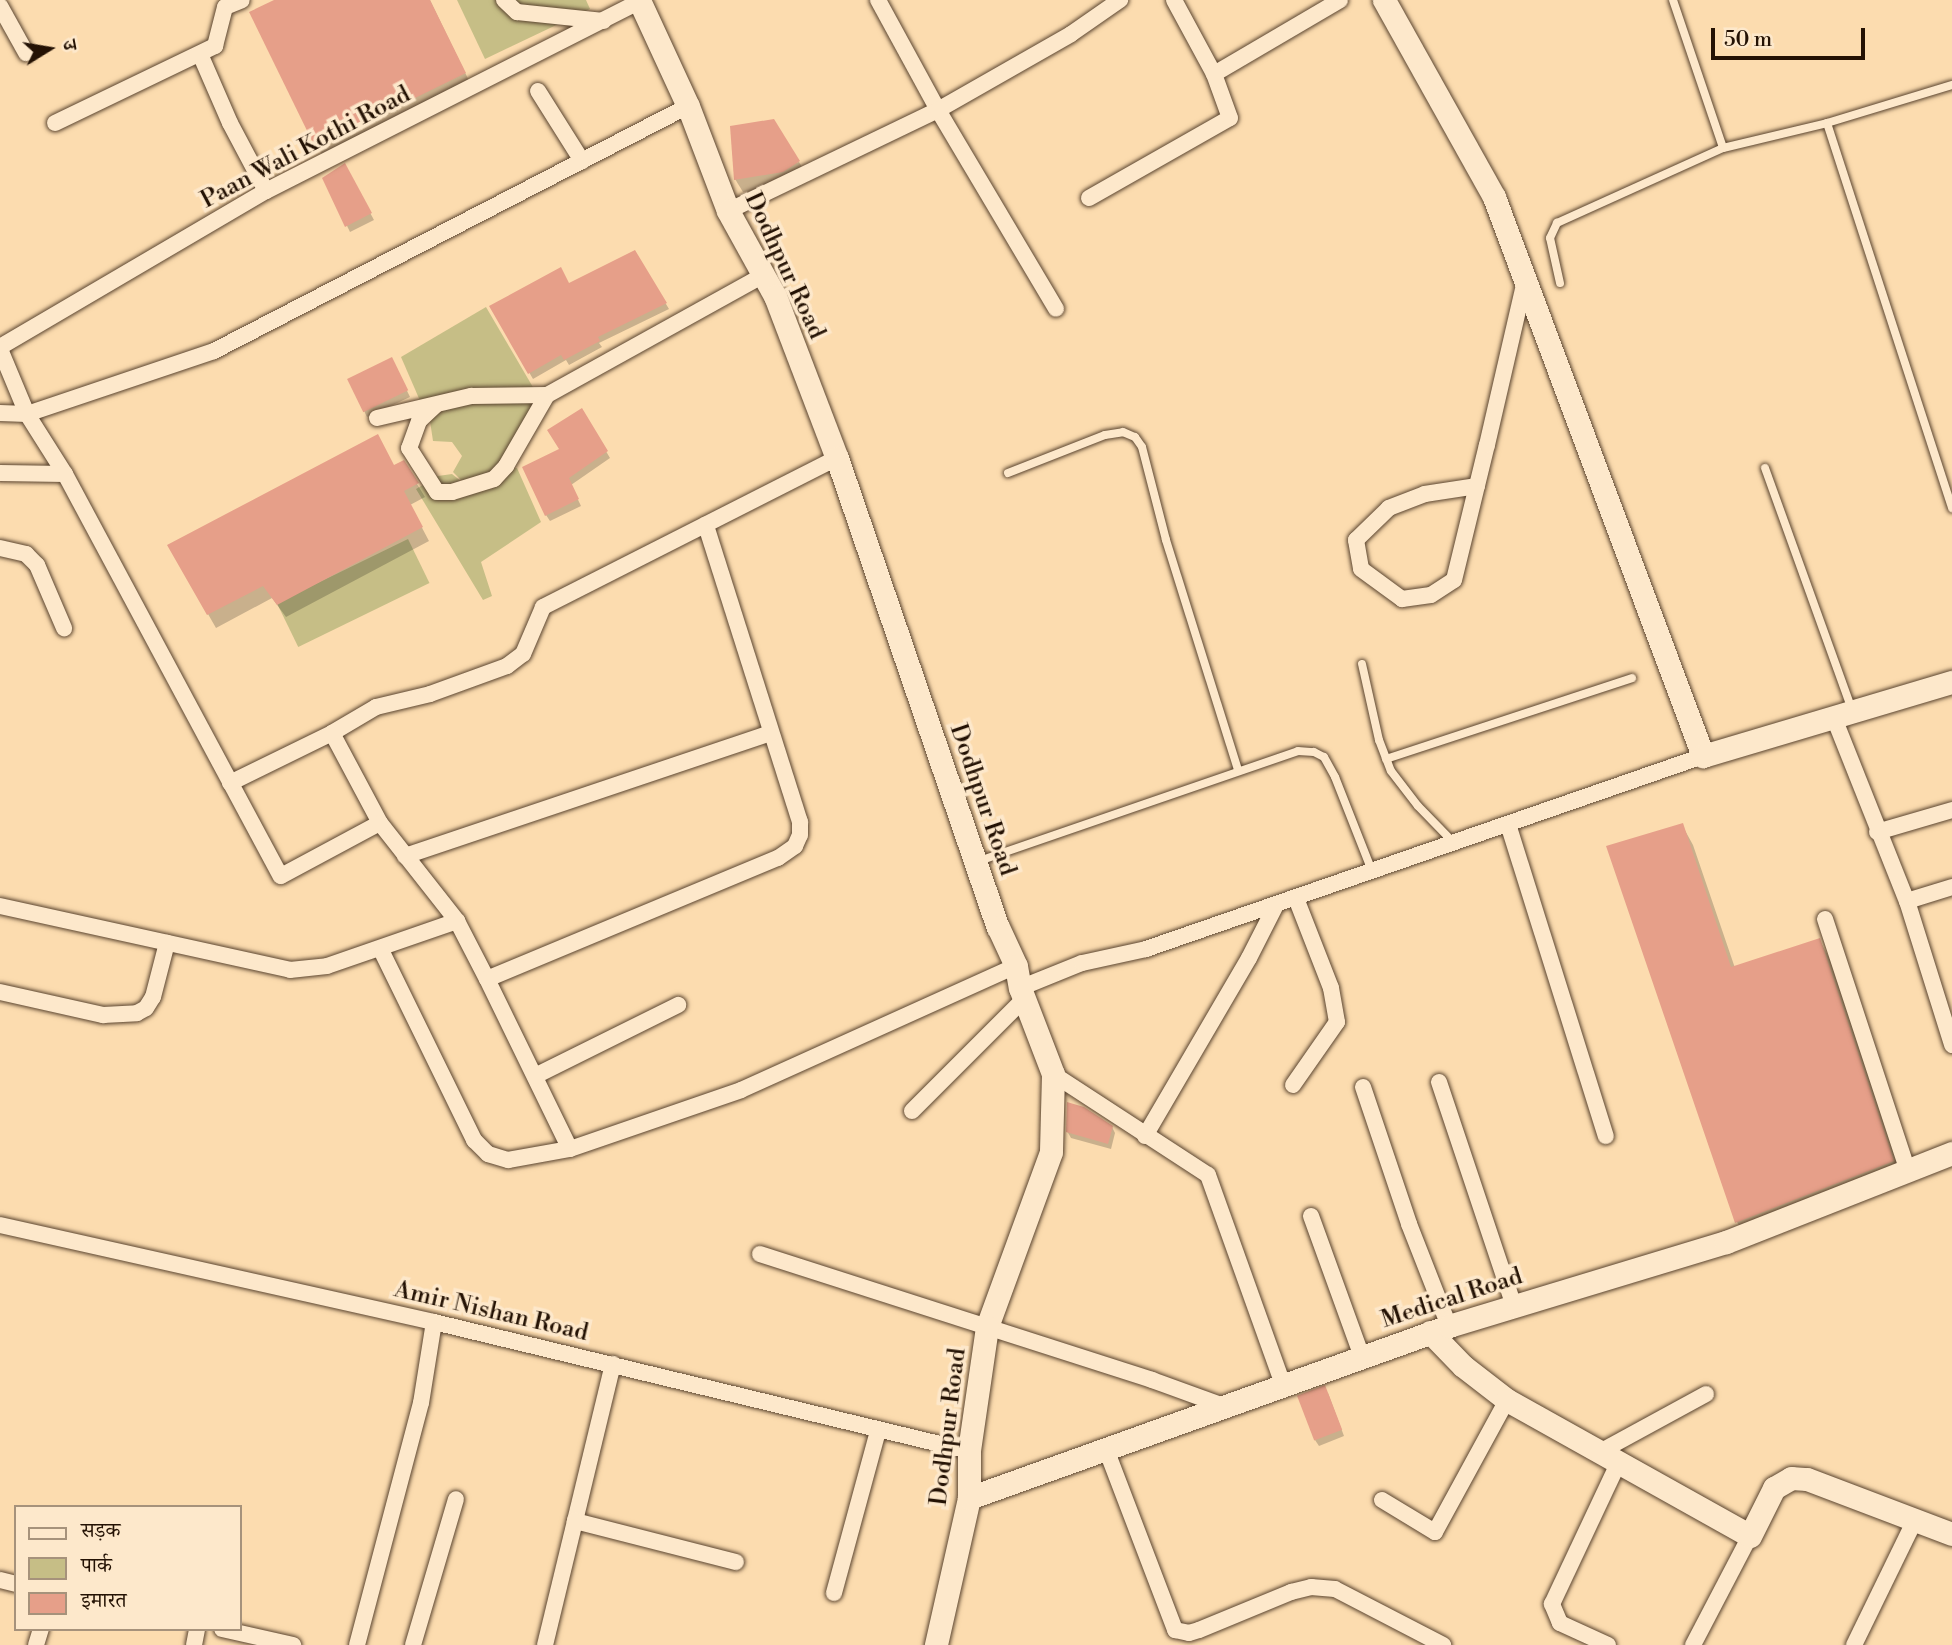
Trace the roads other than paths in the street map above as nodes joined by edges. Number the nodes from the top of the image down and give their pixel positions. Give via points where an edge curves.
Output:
1 (242, 0) edge
2 (505, 0) edge
3 (878, 0) edge
4 (1120, 0) edge
5 (1174, 0) edge
6 (1340, 0) edge
7 (1384, 0) edge
8 (1674, 0) edge
9 (639, 1) edge
10 (0, 6) edge
11 (604, 21) junction
12 (26, 53) dead end
13 (200, 54) junction
14 (1214, 74) junction
15 (1952, 85) edge
16 (538, 91) dead end
17 (688, 106) junction
18 (938, 110) junction
19 (55, 123) dead end
20 (1827, 123) junction
21 (1723, 148) junction
22 (582, 161) junction
23 (266, 191) junction
24 (1089, 198) dead end
25 (728, 211) junction
26 (765, 274) junction
27 (1525, 281) junction
28 (1560, 283) dead end
29 (1056, 309) dead end
30 (0, 348) edge
31 (547, 395) junction
32 (438, 404) junction
33 (0, 413) edge
34 (27, 414) junction
35 (377, 418) dead end
36 (838, 458) junction
37 (1765, 468) dead end
38 (0, 473) edge
39 (1008, 473) dead end
40 (65, 474) junction
41 (1477, 486) junction
42 (1952, 508) edge
43 (706, 524) junction
44 (0, 548) edge
45 (64, 628) dead end
46 (1362, 664) dead end
47 (1632, 678) dead end
48 (1952, 682) edge
49 (1844, 715) junction
50 (332, 733) junction
51 (771, 733) junction
52 (1703, 756) junction
53 (1387, 758) junction
54 (1238, 771) junction
55 (230, 783) junction
56 (1952, 810) edge
57 (380, 822) junction
58 (1508, 824) junction
59 (1877, 832) junction
60 (1454, 843) junction
61 (405, 856) junction
62 (976, 862) junction
63 (1372, 871) junction
64 (1952, 887) edge
65 (1296, 898) junction
66 (1906, 901) junction
67 (1276, 905) junction
68 (0, 906) edge
69 (1825, 919) dead end
70 (457, 921) junction
71 (167, 943) junction
72 (381, 950) junction
73 (1016, 965) junction
74 (487, 979) junction
75 (0, 992) edge
76 (1022, 994) junction
77 (678, 1005) dead end
78 (1952, 1045) edge
79 (1053, 1074) junction
80 (534, 1076) junction
81 (1439, 1082) dead end
82 (1293, 1085) dead end
83 (1363, 1087) dead end
84 (912, 1111) dead end
85 (1145, 1136) junction
86 (1606, 1136) dead end
87 (570, 1149) junction
88 (1952, 1153) edge
89 (1908, 1171) junction
90 (1311, 1216) dead end
91 (0, 1226) edge
92 (761, 1254) dead end
93 (1514, 1306) junction
94 (433, 1322) junction
95 (987, 1327) junction
96 (1439, 1329) junction
97 (1362, 1357) junction
98 (613, 1364) junction
99 (1283, 1384) junction
100 (1706, 1394) dead end
101 (1507, 1400) junction
102 (1224, 1406) junction
103 (878, 1431) junction
104 (1105, 1449) junction
105 (969, 1451) junction
106 (1598, 1453) junction
107 (1618, 1464) junction
108 (970, 1498) junction
109 (456, 1499) dead end
110 (1382, 1500) dead end
111 (1915, 1520) junction
112 (575, 1521) junction
113 (1952, 1534) edge
114 (1750, 1536) junction
115 (736, 1562) dead end
116 (834, 1593) dead end
117 (231, 1631) edge
118 (293, 1645) edge
119 (358, 1645) edge
120 (413, 1645) edge
121 (545, 1645) edge
122 (936, 1645) edge
123 (1443, 1645) edge
124 (1608, 1645) edge
125 (1693, 1645) edge
126 (1854, 1645) edge

1 - 13 street via 225,7 215,46
2 - 11 street via 517,12
3 - 18 street
4 - 18 street via 1071,34
5 - 14 street
6 - 14 street
7 - 27 street via 1493,197
8 - 21 lane
9 - 11 street, Paan Wali Kothi Road
9 - 17 street, Dodhpur Road
10 - 12 street
11 - 23 street, Paan Wali Kothi Road
13 - 19 street
13 - 23 street
14 - 24 street via 1230,118
15 - 20 lane
16 - 22 street
17 - 22 street
17 - 25 street, Dodhpur Road
18 - 25 street
18 - 29 street
20 - 21 lane
20 - 42 lane
21 - 28 lane via 1558,223 1550,238
22 - 34 street via 214,351
23 - 30 street, Paan Wali Kothi Road
25 - 26 street, Dodhpur Road
26 - 31 street
26 - 36 street, Dodhpur Road
27 - 41 street
27 - 52 street
30 - 34 street
31 - 32 street via 471,396
31 - 32 street via 500,472 478,486 452,492 436,492 409,449 419,421
32 - 35 street
33 - 34 street
34 - 40 street
36 - 43 street
36 - 62 street, Dodhpur Road
37 - 49 lane
38 - 40 street
39 - 54 lane via 1105,435 1123,432 1135,437 1142,447
40 - 55 street
41 - 41 street via 1454,580 1432,595 1402,598 1362,569 1356,540 1388,508 1425,494
43 - 50 street via 543,607 523,654 507,666 430,694 376,707
43 - 51 street
44 - 45 street via 26,554 37,565
46 - 53 lane
47 - 53 lane
48 - 49 street
49 - 52 street
49 - 59 street
50 - 55 street
50 - 57 street
51 - 61 street
51 - 74 street via 800,822 795,846 778,858
52 - 58 street
53 - 60 lane via 1391,771 1418,806
54 - 62 lane
54 - 63 lane via 1298,751 1324,757
55 - 57 street via 281,876
56 - 59 street
57 - 61 street
58 - 60 street
58 - 86 street
59 - 66 street
60 - 63 street
61 - 70 street
62 - 73 street, Dodhpur Road
63 - 65 street
64 - 66 street
65 - 67 street
65 - 82 street via 1331,988 1337,1022
66 - 78 street
67 - 76 street via 1146,949 1082,963
67 - 85 street
68 - 71 street
69 - 89 street
70 - 72 street
70 - 74 street
71 - 72 street via 290,970 327,966
71 - 75 street via 153,997 137,1013 103,1015
72 - 87 street via 474,1140 488,1154 508,1160
73 - 76 street, Dodhpur Road
73 - 87 street via 741,1090
74 - 80 street
76 - 79 street, Dodhpur Road
76 - 84 street
77 - 80 street
79 - 85 street
79 - 95 street, Dodhpur Road via 1051,1152
80 - 87 street
81 - 93 street
83 - 96 street
85 - 99 street via 1208,1175
88 - 89 street, Medical Road
89 - 93 street, Medical Road via 1726,1242
90 - 97 street
91 - 94 street, Amir Nishan Road
92 - 95 street
93 - 96 street, Medical Road
94 - 98 street, Amir Nishan Road
94 - 119 street via 421,1403
95 - 102 street
95 - 105 street, Dodhpur Road
96 - 97 street, Medical Road
96 - 101 street via 1463,1366
97 - 99 street, Medical Road
98 - 103 street, Amir Nishan Road
98 - 112 street
99 - 102 street, Medical Road
100 - 106 street
101 - 106 street
101 - 110 street via 1435,1532
102 - 104 street, Medical Road
103 - 105 street, Amir Nishan Road
103 - 116 street
104 - 108 street, Medical Road
104 - 123 street via 1175,1630 1199,1630 1311,1587 1335,1589
105 - 108 street, Dodhpur Road
106 - 107 street
107 - 114 street
107 - 124 street via 1552,1604 1560,1623
108 - 122 street, Dodhpur Road
109 - 120 street
111 - 113 street
111 - 114 street via 1807,1479 1791,1478 1774,1488
111 - 126 street
112 - 115 street
112 - 121 street
114 - 125 street
117 - 118 street

